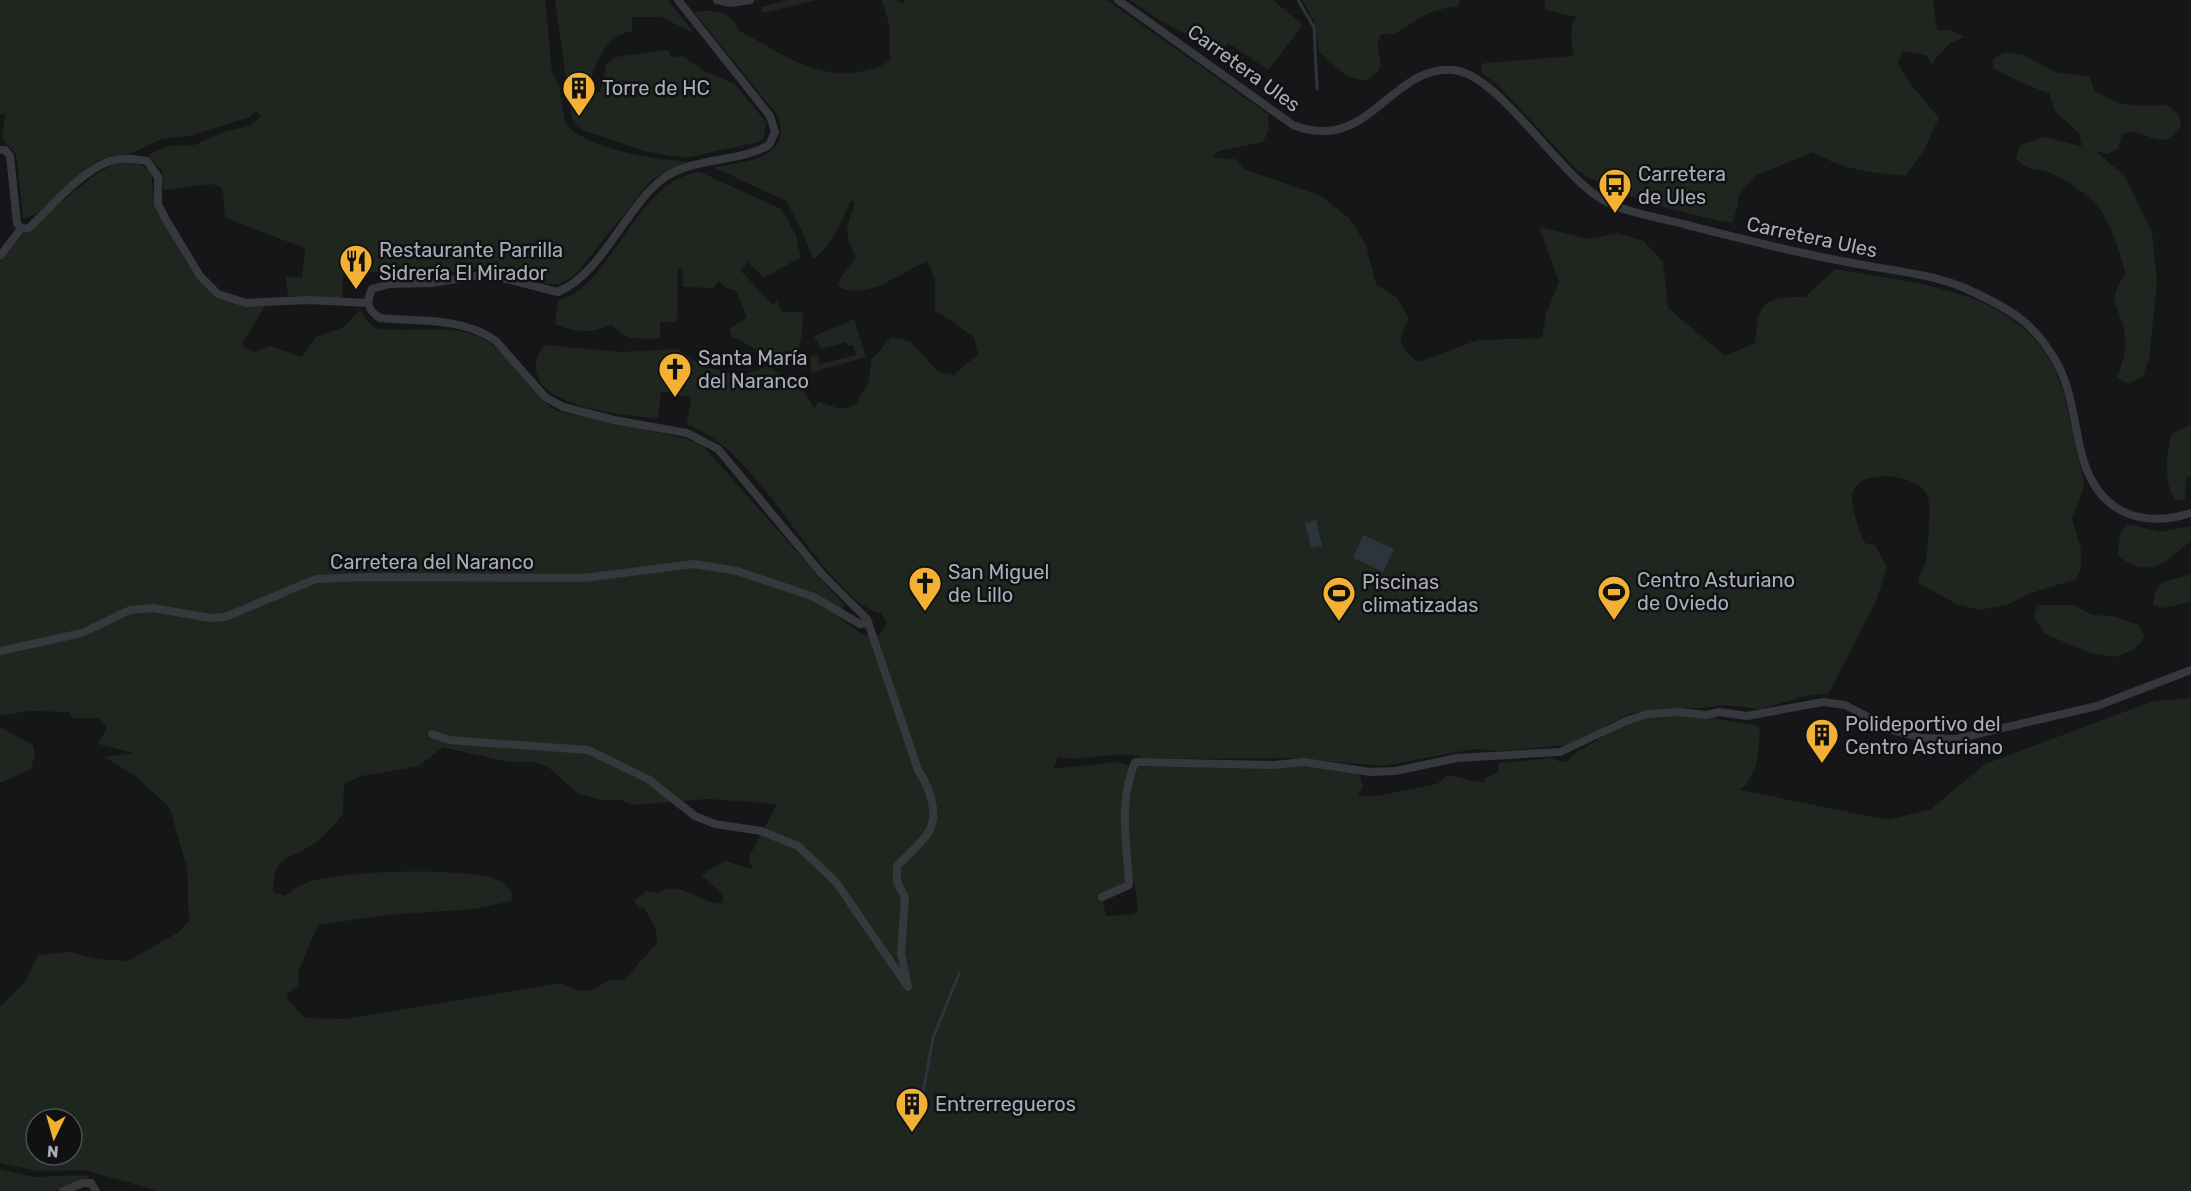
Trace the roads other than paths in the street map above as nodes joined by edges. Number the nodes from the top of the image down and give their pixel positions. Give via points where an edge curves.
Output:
1 (678, 0) edge
2 (717, 0) edge
3 (750, 0) edge
4 (1118, 0) edge
5 (0, 150) edge
6 (21, 230) junction
7 (0, 256) edge
8 (368, 303) junction
9 (2191, 513) edge
10 (867, 622) junction
11 (0, 651) edge
12 (2191, 670) edge
13 (432, 734) dead end
14 (1102, 897) dead end
15 (63, 1191) edge
16 (96, 1191) edge

1 - 8 street via 770,116 775,132 769,145 672,172 645,196 583,276 558,292 481,274 432,283 380,286 372,289
2 - 3 street
4 - 9 street, Carretera Ules via 1304,129 1338,131 1361,120 1415,80 1437,71 1455,70 1472,75 1494,90 1562,163 1604,201 1791,251 1937,280 2004,306 2024,319 2059,366 2068,388 2084,462 2103,496 2121,511 2142,518
5 - 6 street via 10,156
6 - 7 street
6 - 8 street via 29,228 91,172 110,161 147,161 158,177 158,204 165,218 200,276 218,294 246,303
8 - 10 street via 380,318 457,324 488,335 545,397 563,407 687,433 710,443
10 - 11 street, Carretera del Naranco via 860,624 814,597 737,570 694,564 584,578 316,579 225,617 153,608 130,610 82,633
10 - 13 street via 933,809 931,828 897,866 897,881 905,898 901,953 908,987 836,882 798,846 761,831 715,824 695,816 648,779 588,750 449,740
12 - 14 street via 2097,706 1956,739 1922,738 1895,731 1845,705 1823,702 1747,716 1719,712 1647,714 1560,752 1457,758 1395,771 1371,772 1304,762 1135,762 1126,785 1123,823 1129,885
15 - 16 street via 91,1183

